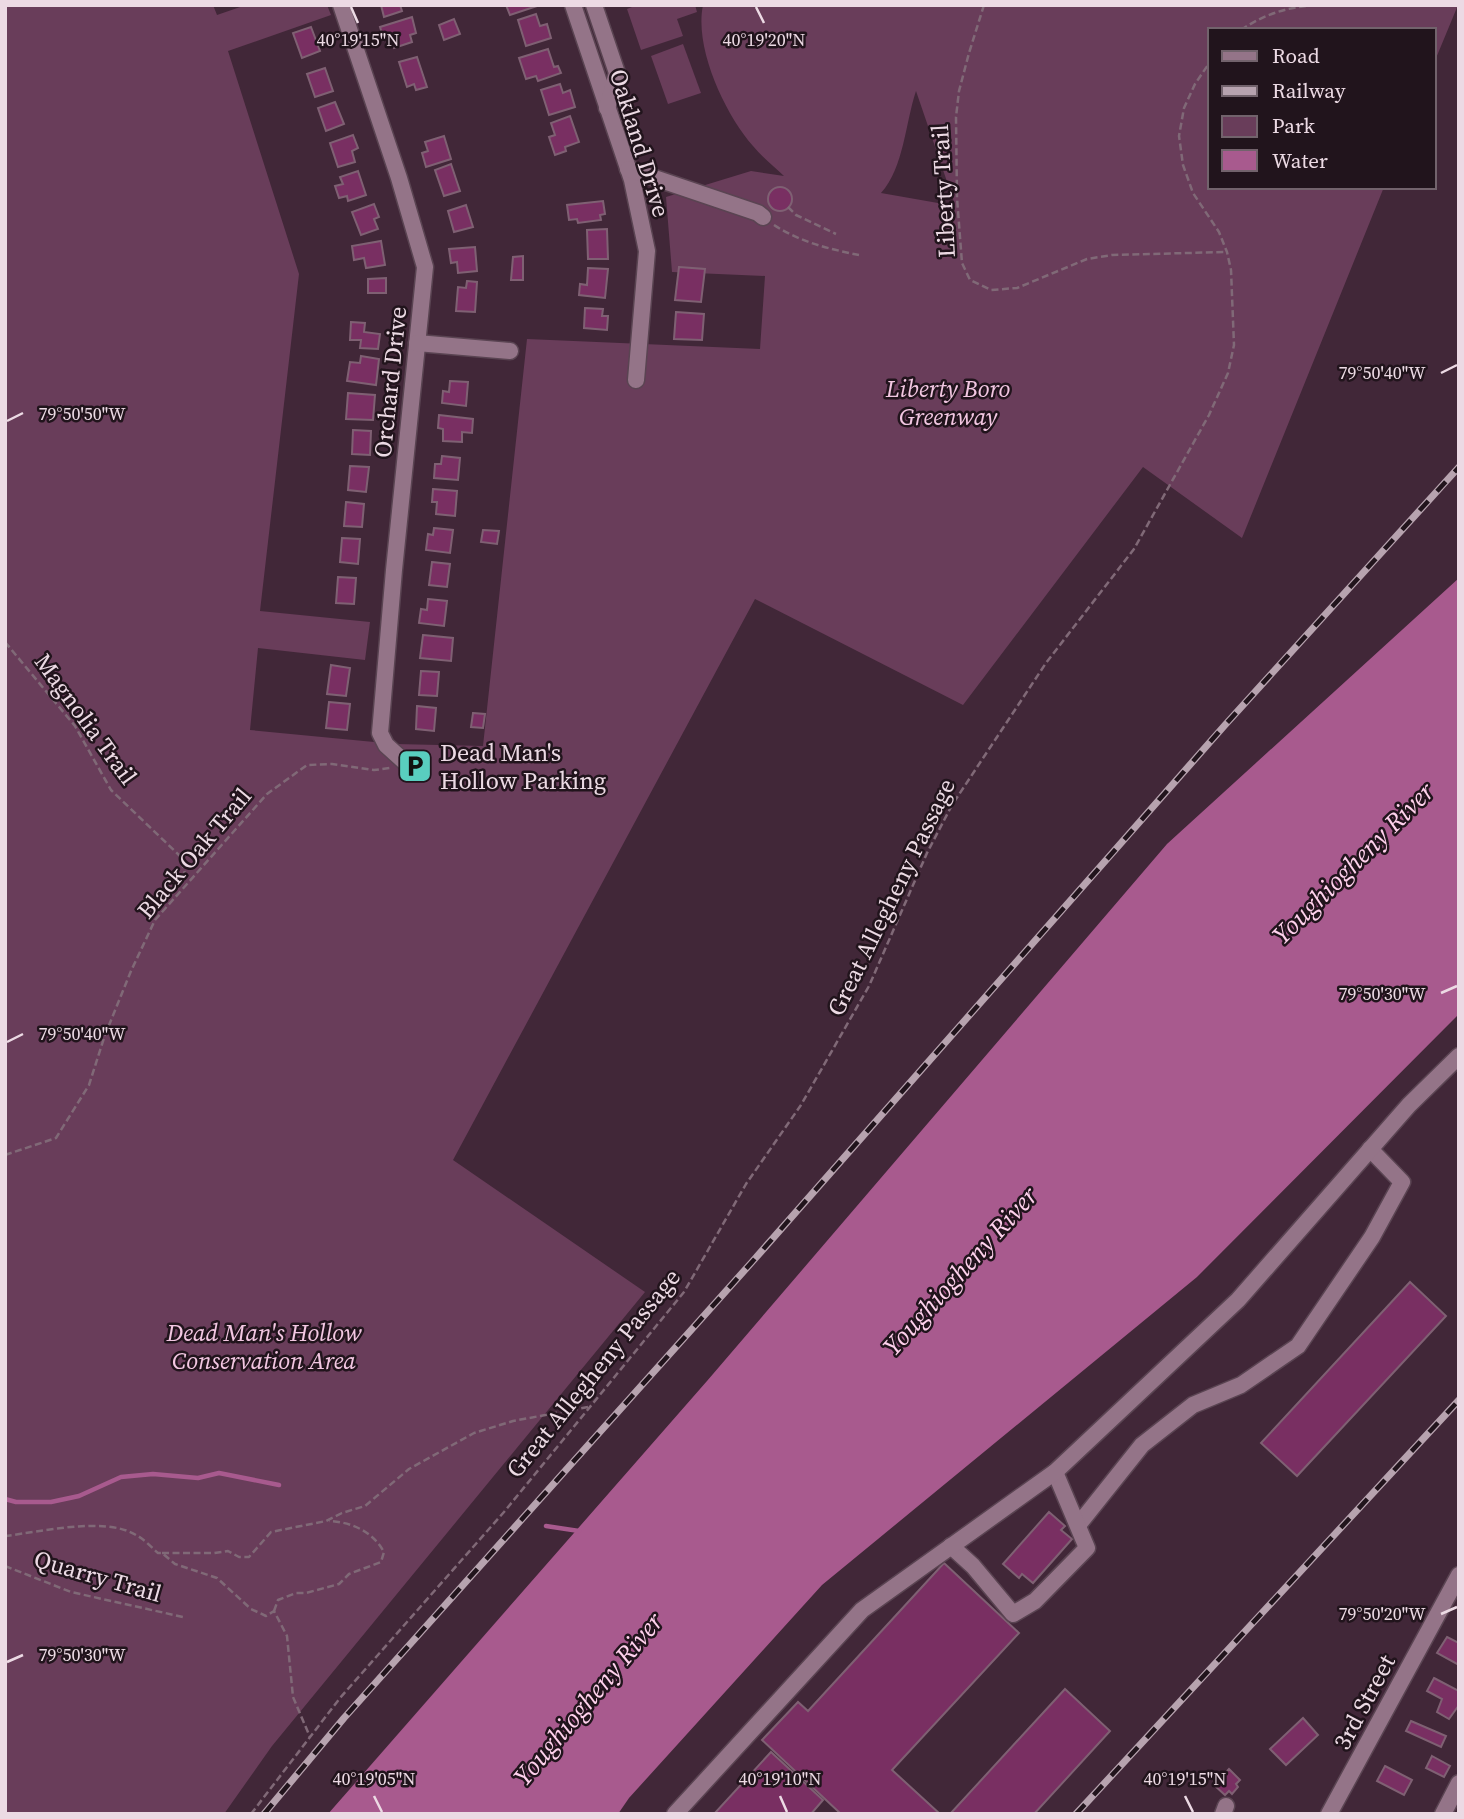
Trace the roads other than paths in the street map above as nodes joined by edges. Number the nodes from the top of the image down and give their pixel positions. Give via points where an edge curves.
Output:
1 (341, 5) edge
2 (573, 5) edge
3 (594, 5) edge
4 (607, 107) junction
5 (628, 169) junction
6 (763, 217) road end
7 (417, 343) junction
8 (510, 351) dead end
9 (636, 380) dead end
10 (408, 765) road end
11 (1459, 1056) edge
12 (1370, 1149) junction
13 (1055, 1472) junction
14 (1079, 1524) junction
15 (951, 1546) junction
16 (1459, 1575) edge
17 (1459, 1783) edge
18 (676, 1814) edge
19 (1329, 1814) edge
20 (1443, 1814) edge

1 - 7 street, Orchard Drive via 425,267
2 - 4 street, Oakland Drive
3 - 4 street via 617,73
4 - 5 street, Oakland Drive
5 - 6 street
5 - 9 street, Oakland Drive via 648,251
7 - 8 street
7 - 10 street, Orchard Drive via 380,733
11 - 12 street
12 - 13 street via 1238,1300
12 - 14 street via 1402,1182 1372,1237 1298,1346 1241,1385 1193,1405 1142,1445
13 - 14 street
13 - 15 street
14 - 15 street via 1087,1548 1035,1601 1013,1614
15 - 18 street via 862,1610
16 - 19 street, 3rd Street
17 - 20 street

